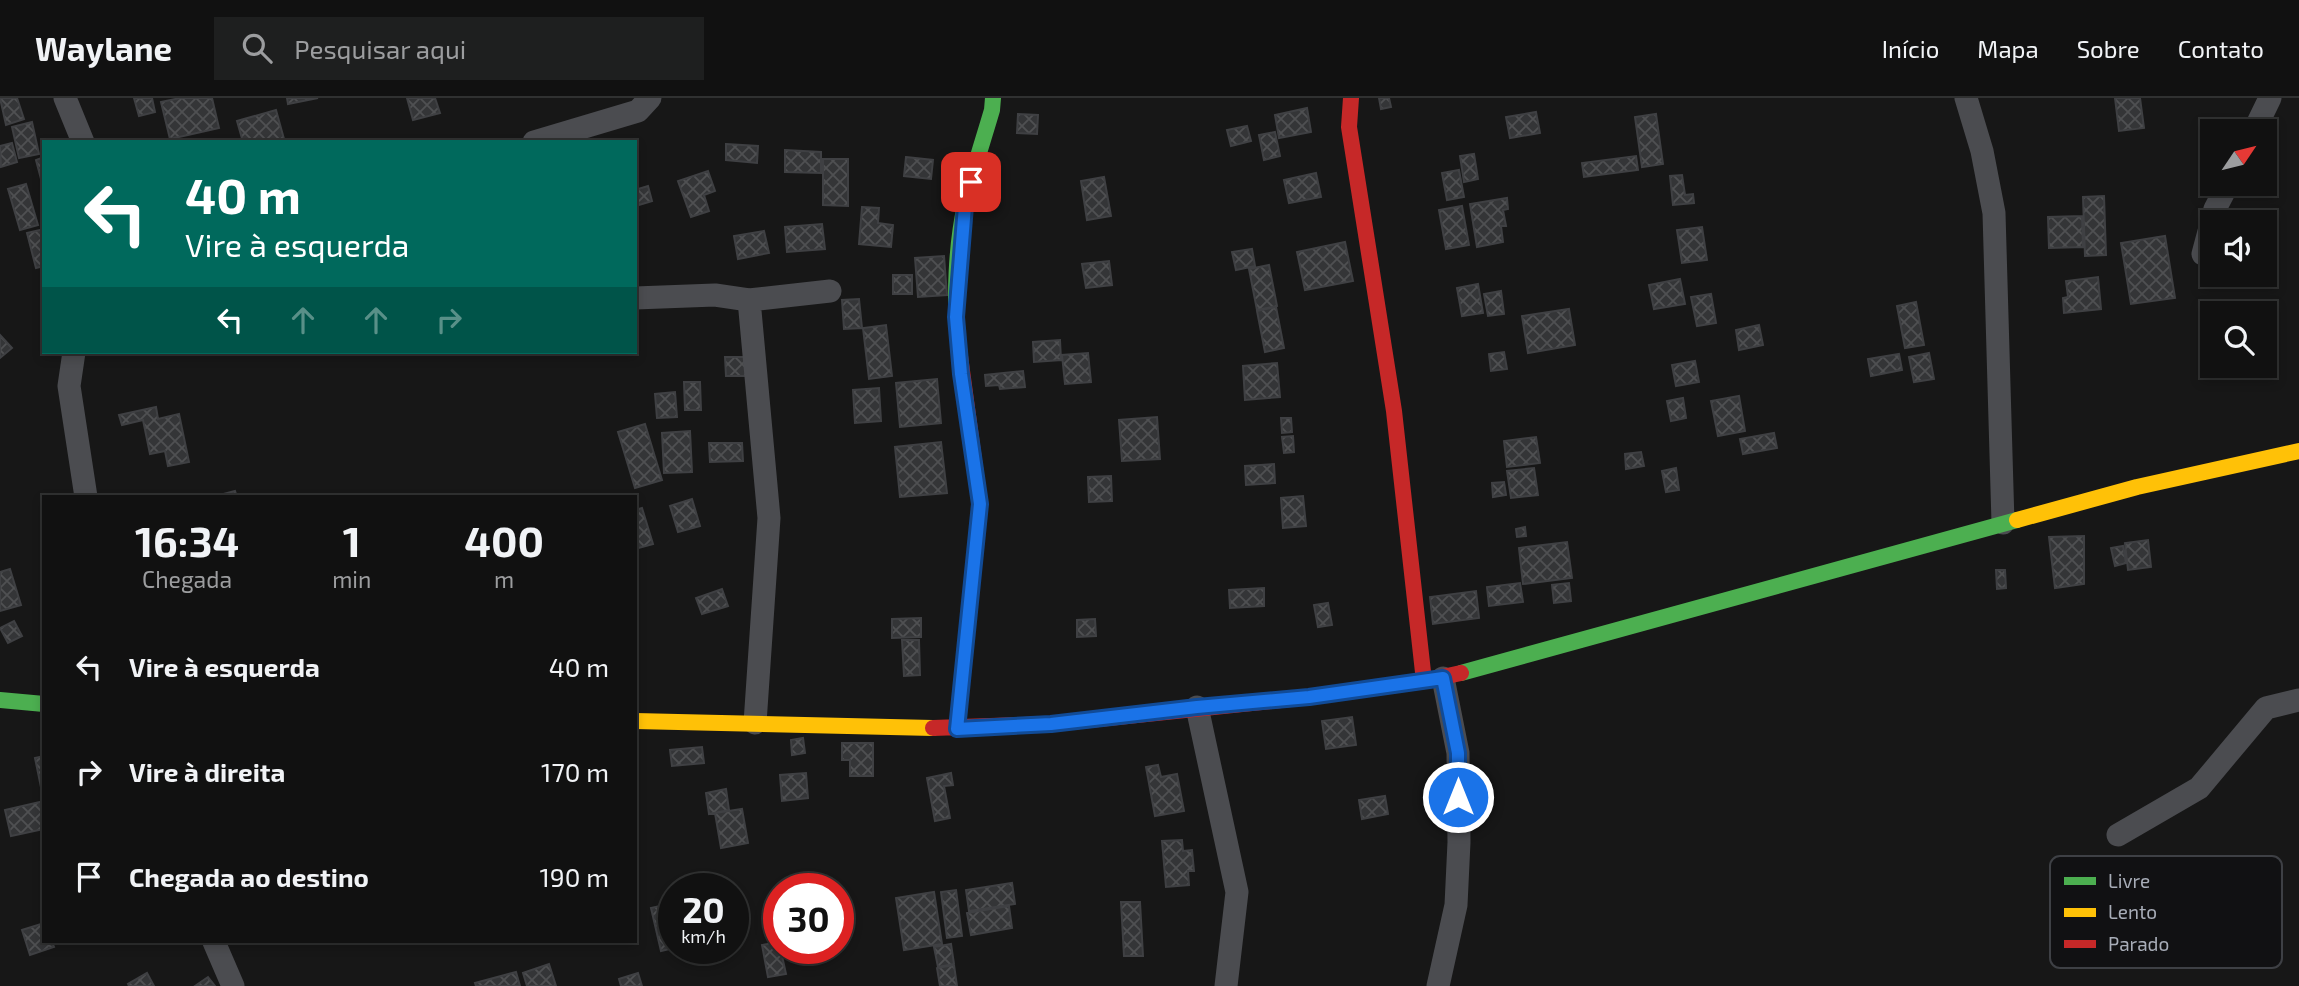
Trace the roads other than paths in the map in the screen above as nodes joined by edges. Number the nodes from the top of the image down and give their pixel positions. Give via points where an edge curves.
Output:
1 (65, 98) edge
2 (650, 98) edge
3 (993, 98) edge
4 (1351, 98) edge
5 (1966, 98) edge
6 (2270, 98) edge
7 (2260, 119) edge
8 (82, 140) edge
9 (541, 140) edge
10 (830, 291) dead end
11 (637, 298) edge
12 (749, 300) junction
13 (74, 354) edge
14 (2299, 451) edge
15 (86, 495) edge
16 (2003, 523) junction
17 (1433, 679) junction
18 (0, 700) edge
19 (2299, 700) edge
20 (42, 704) edge
21 (1197, 707) junction
22 (637, 721) edge
23 (755, 723) junction
24 (957, 729) junction
25 (2118, 835) dead end
26 (214, 943) edge
27 (233, 986) edge
28 (1226, 986) edge
29 (1438, 986) edge

1 - 8 street
2 - 9 street via 638,111
3 - 24 street via 965,206 958,270 961,374 980,504
4 - 17 street via 1349,127
5 - 16 street via 1994,213
6 - 7 street
10 - 12 street
11 - 12 street via 715,295
12 - 23 street via 769,518
13 - 15 street via 69,386
14 - 16 street
16 - 17 street
17 - 21 street
17 - 29 street via 1458,753 1456,905
18 - 20 street
19 - 25 street via 2266,708 2199,788
21 - 24 street via 1051,724
21 - 28 street via 1237,892
22 - 23 street
23 - 24 street
26 - 27 street

